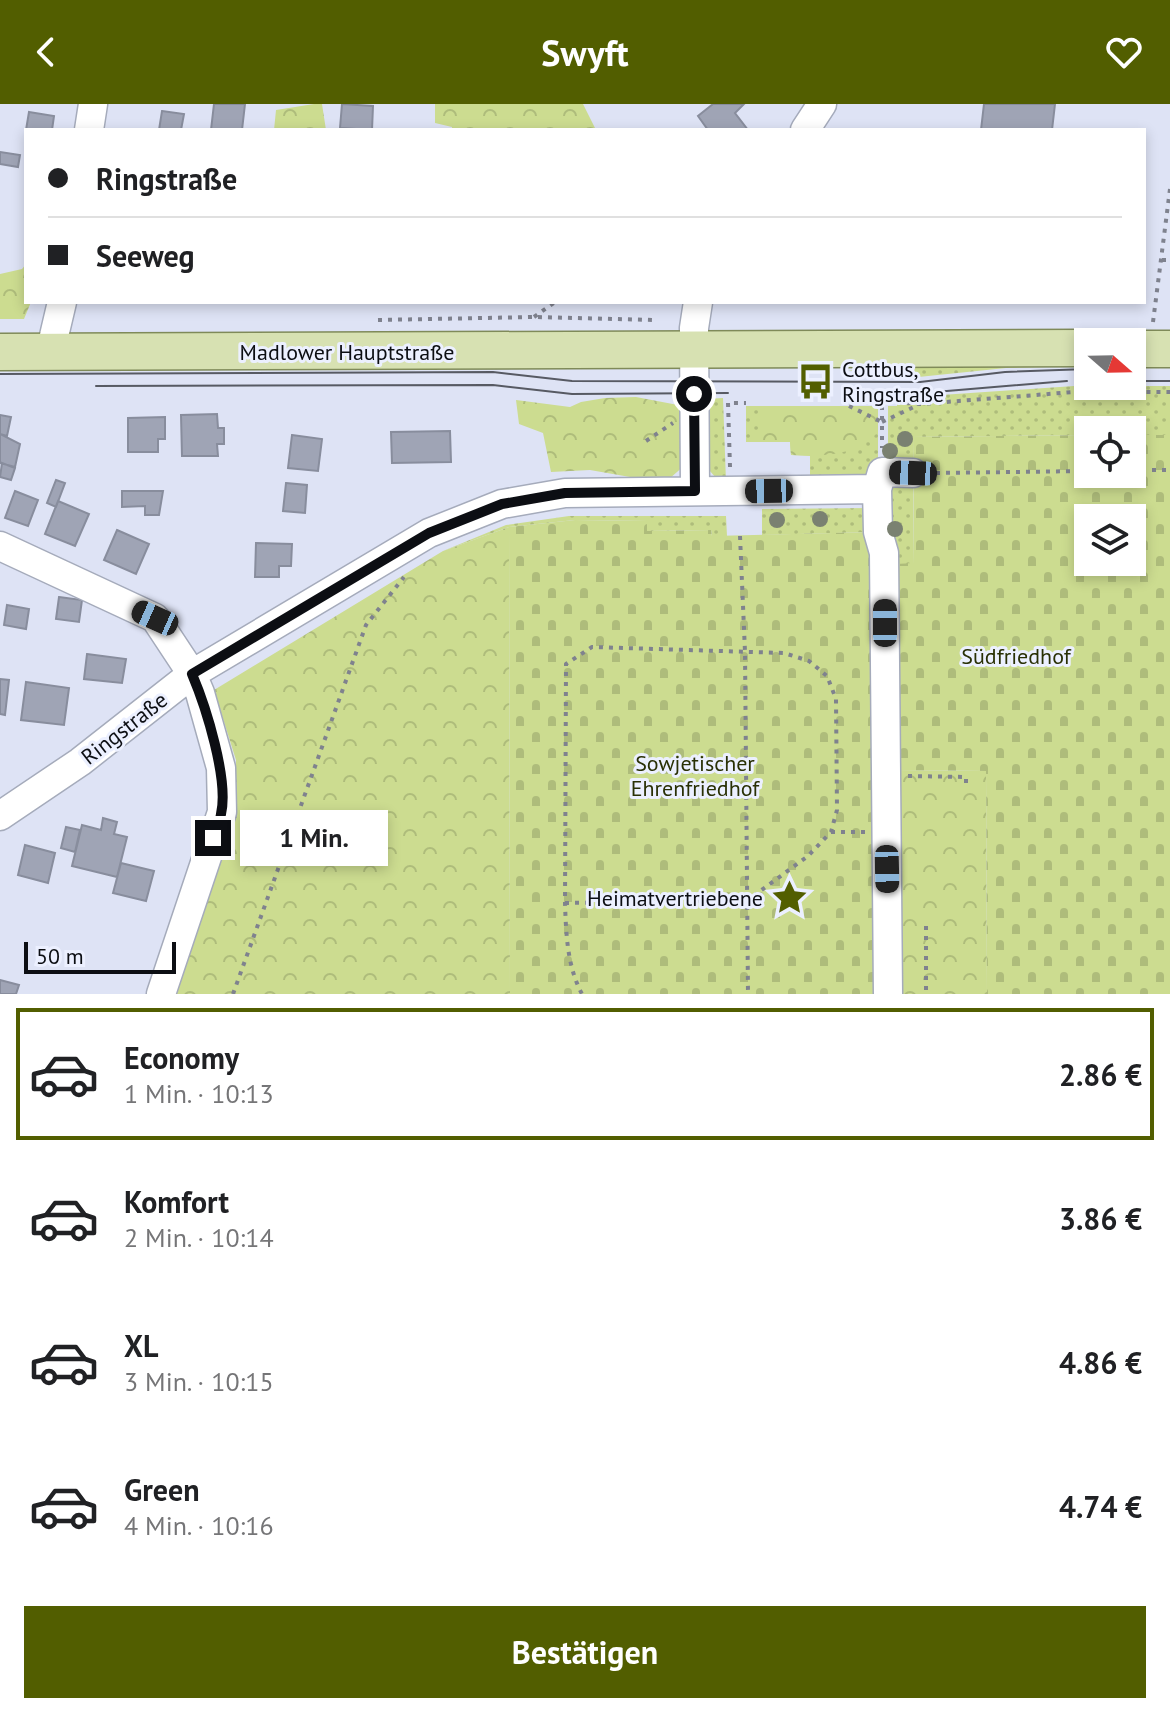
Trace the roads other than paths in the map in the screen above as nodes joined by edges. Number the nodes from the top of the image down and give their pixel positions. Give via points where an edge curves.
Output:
1 (93, 104) edge
2 (822, 104) edge
3 (89, 128) edge
4 (806, 128) edge
5 (62, 304) edge
6 (698, 304) edge
7 (1074, 348) edge
8 (694, 350) junction
9 (0, 352) edge
10 (50, 353) junction
11 (913, 473) road end
12 (877, 489) junction
13 (695, 491) junction
14 (0, 546) edge
15 (192, 674) junction
16 (0, 816) edge
17 (161, 994) edge
18 (888, 994) edge

1 - 3 street
2 - 4 street
5 - 10 street
6 - 8 street
7 - 8 main road, Madlower Hauptstraße
8 - 10 main road, Madlower Hauptstraße
8 - 13 street
9 - 10 main road, Madlower Hauptstraße
11 - 12 street via 882,472
12 - 13 street, Ringstraße
12 - 18 street via 884,566
13 - 15 street, Ringstraße via 565,493 502,504 429,533
14 - 15 street via 155,618
15 - 16 street, Ringstraße via 80,762
15 - 17 street via 221,768 222,812

